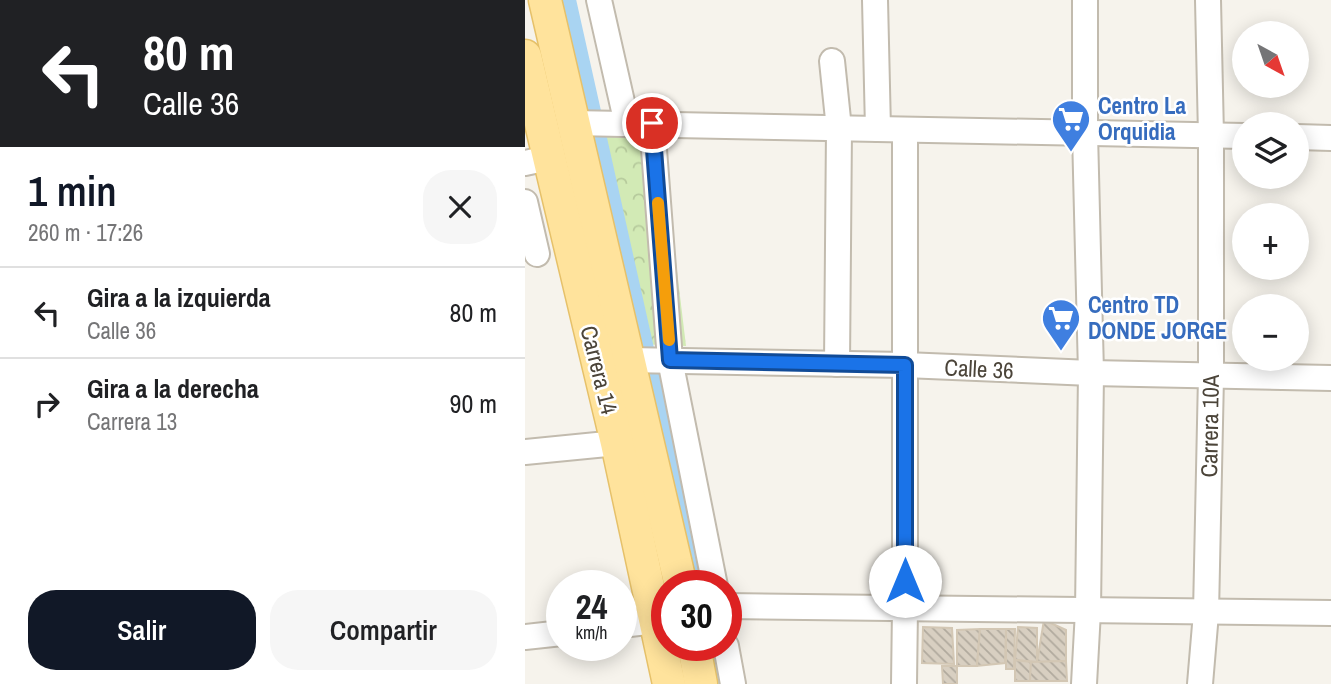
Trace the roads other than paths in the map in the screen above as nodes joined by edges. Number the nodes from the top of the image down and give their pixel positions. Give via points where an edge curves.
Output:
1 (545, 0) edge
2 (600, 0) edge
3 (875, 0) edge
4 (1085, 0) edge
5 (1208, 0) edge
6 (525, 56) edge
7 (832, 61) dead end
8 (599, 123) junction
9 (652, 123) junction
10 (839, 129) junction
11 (879, 129) junction
12 (905, 130) junction
13 (1085, 133) junction
14 (1210, 136) junction
15 (1232, 136) edge
16 (1309, 138) edge
17 (1331, 138) edge
18 (537, 160) edge
19 (525, 202) edge
20 (570, 251) junction
21 (531, 255) edge
22 (634, 359) junction
23 (668, 360) junction
24 (837, 364) junction
25 (905, 365) junction
26 (1091, 373) junction
27 (1211, 376) junction
28 (1331, 378) edge
29 (617, 443) junction
30 (525, 452) edge
31 (678, 570) edge
32 (712, 570) edge
33 (651, 598) edge
34 (742, 606) edge
35 (905, 608) junction
36 (1088, 611) junction
37 (1206, 612) junction
38 (1331, 613) edge
39 (546, 635) edge
40 (525, 637) edge
41 (664, 661) edge
42 (697, 661) edge
43 (729, 661) edge
44 (669, 684) edge
45 (701, 684) edge
46 (733, 684) edge
47 (904, 684) edge
48 (1084, 684) edge
49 (1200, 684) edge

1 - 8 main road, Carrera 14
2 - 8 street
3 - 11 street
4 - 13 street
5 - 14 street, Carrera 10A
6 - 18 main road, Carrera 14
7 - 10 street
8 - 9 street
8 - 22 main road, Carrera 14
9 - 10 street
9 - 23 street
10 - 11 street
10 - 24 street
11 - 12 street
12 - 13 street
12 - 25 street
13 - 14 street
13 - 26 street
14 - 15 street
14 - 27 street, Carrera 10A
16 - 17 street
18 - 20 main road, Carrera 14
19 - 21 street
20 - 21 street
20 - 29 main road, Carrera 14
22 - 23 street, Calle 36
22 - 31 main road, Carrera 14
23 - 24 street, Calle 36
23 - 32 street
24 - 25 street, Calle 36
25 - 26 street, Calle 36
25 - 35 street
26 - 27 street, Calle 36
26 - 36 street
27 - 28 street, Calle 36
27 - 37 street, Carrera 10A
29 - 30 street
29 - 33 main road, Carrera 14
34 - 35 street
35 - 36 street
35 - 47 street
36 - 37 street
36 - 48 street
37 - 38 street
37 - 49 street, Carrera 10A
39 - 40 street
41 - 44 main road, Carrera 14
42 - 45 main road
43 - 46 street

